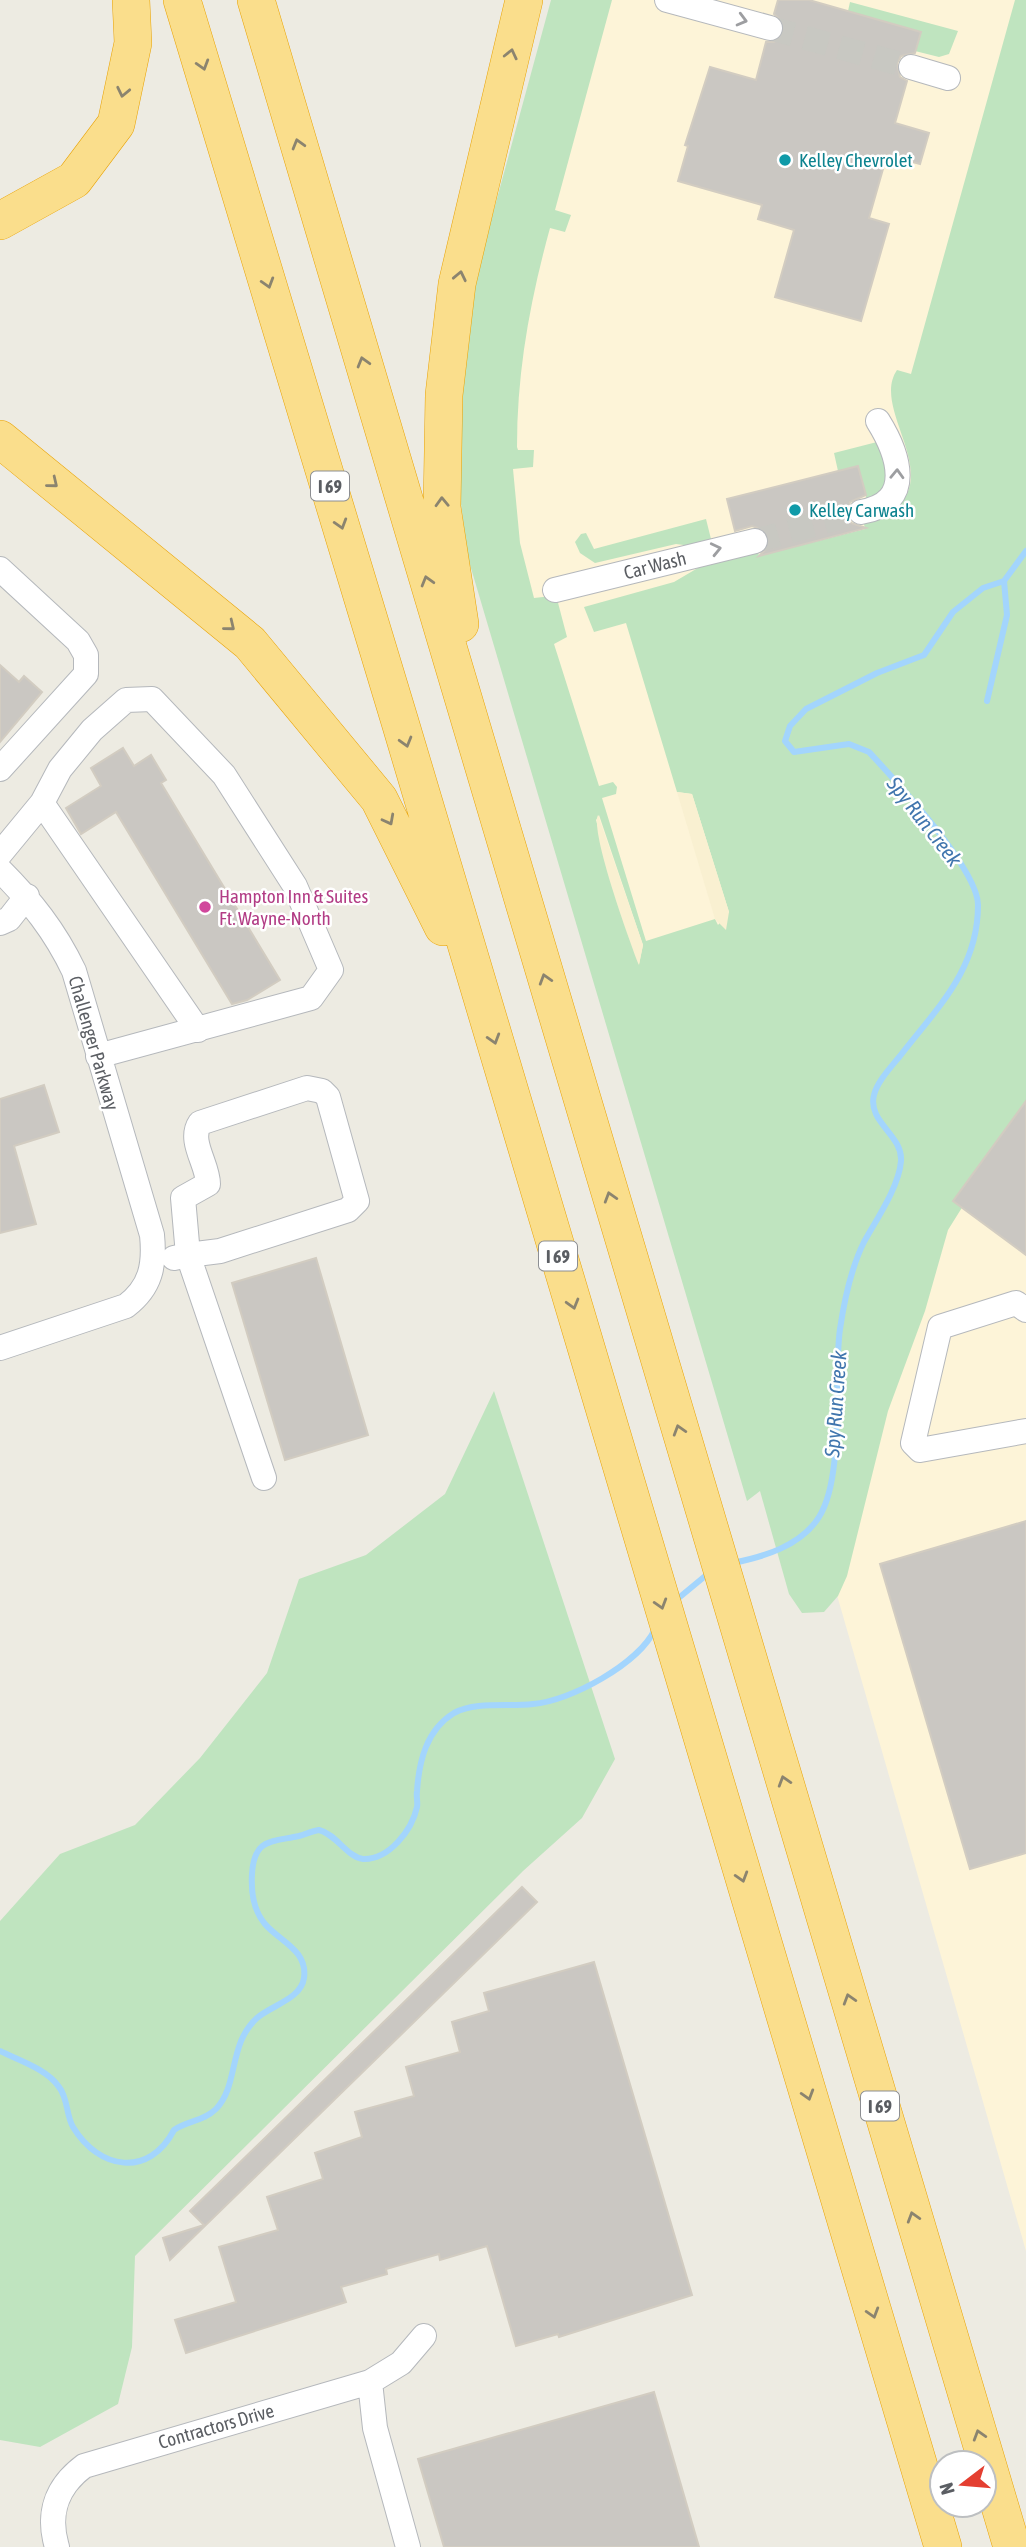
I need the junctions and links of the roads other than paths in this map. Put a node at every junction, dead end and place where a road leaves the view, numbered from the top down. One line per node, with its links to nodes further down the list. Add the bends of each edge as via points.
1 (131, 0): 9 (highway, one-way to 9, via 133,43 116,124 74,180)
2 (182, 0): 23 (highway, I 69, one-way to 23)
3 (256, 0): 16 (highway, I 69, one-way to 3)
4 (524, 0): 16 (highway, one-way to 4, via 442,508 444,396 457,284)
5 (667, 0): 6 (street, one-way to 6)
6 (770, 28)
7 (911, 67): 8 (street)
8 (948, 78)
9 (0, 221)
10 (878, 421): 12 (street, one-way to 10, via 882,505 896,491 899,468 893,444)
11 (0, 439): 23 (highway, one-way to 23, via 250,643 379,799 442,925)
12 (862, 512)
13 (755, 541): 15 (street, Car Wash, one-way to 13)
14 (0, 569): 17 (street, via 78,640 86,655 86,674)
15 (555, 590)
16 (481, 764): 37 (highway, I 69, one-way to 16)
17 (0, 769)
18 (41, 803): 19 (street); 24 (street); 24 (street, via 60,769 92,730 126,700 152,699 224,775 295,886 331,970 311,998)
19 (0, 854)
20 (0, 870): 21 (street, Challenger Parkway)
21 (27, 896): 22 (street, via 9,919); 25 (street, Challenger Parkway, via 58,937 74,971)
22 (0, 923)
23 (475, 974): 36 (highway, I 69, one-way to 36)
24 (198, 1030): 25 (street)
25 (98, 1056): 27 (street, Challenger Parkway, via 152,1236)
26 (188, 1255): 26 (street, via 220,1251 348,1210 357,1200 323,1091 307,1088 200,1122 197,1143 208,1184 183,1198); 27 (street); 31 (street)
27 (153, 1262): 29 (street, via 142,1294 126,1306)
28 (1026, 1310): 30 (street, via 1016,1303 940,1327 913,1443 920,1450)
29 (0, 1348)
30 (1026, 1431)
31 (264, 1478)
32 (424, 2336): 33 (street, Contractors Drive, via 401,2363)
33 (370, 2382): 34 (street, Contractors Drive, via 83,2466 61,2488 54,2504); 35 (street, via 374,2428)
34 (57, 2547)
35 (408, 2547)
36 (943, 2547)
37 (1012, 2547)

